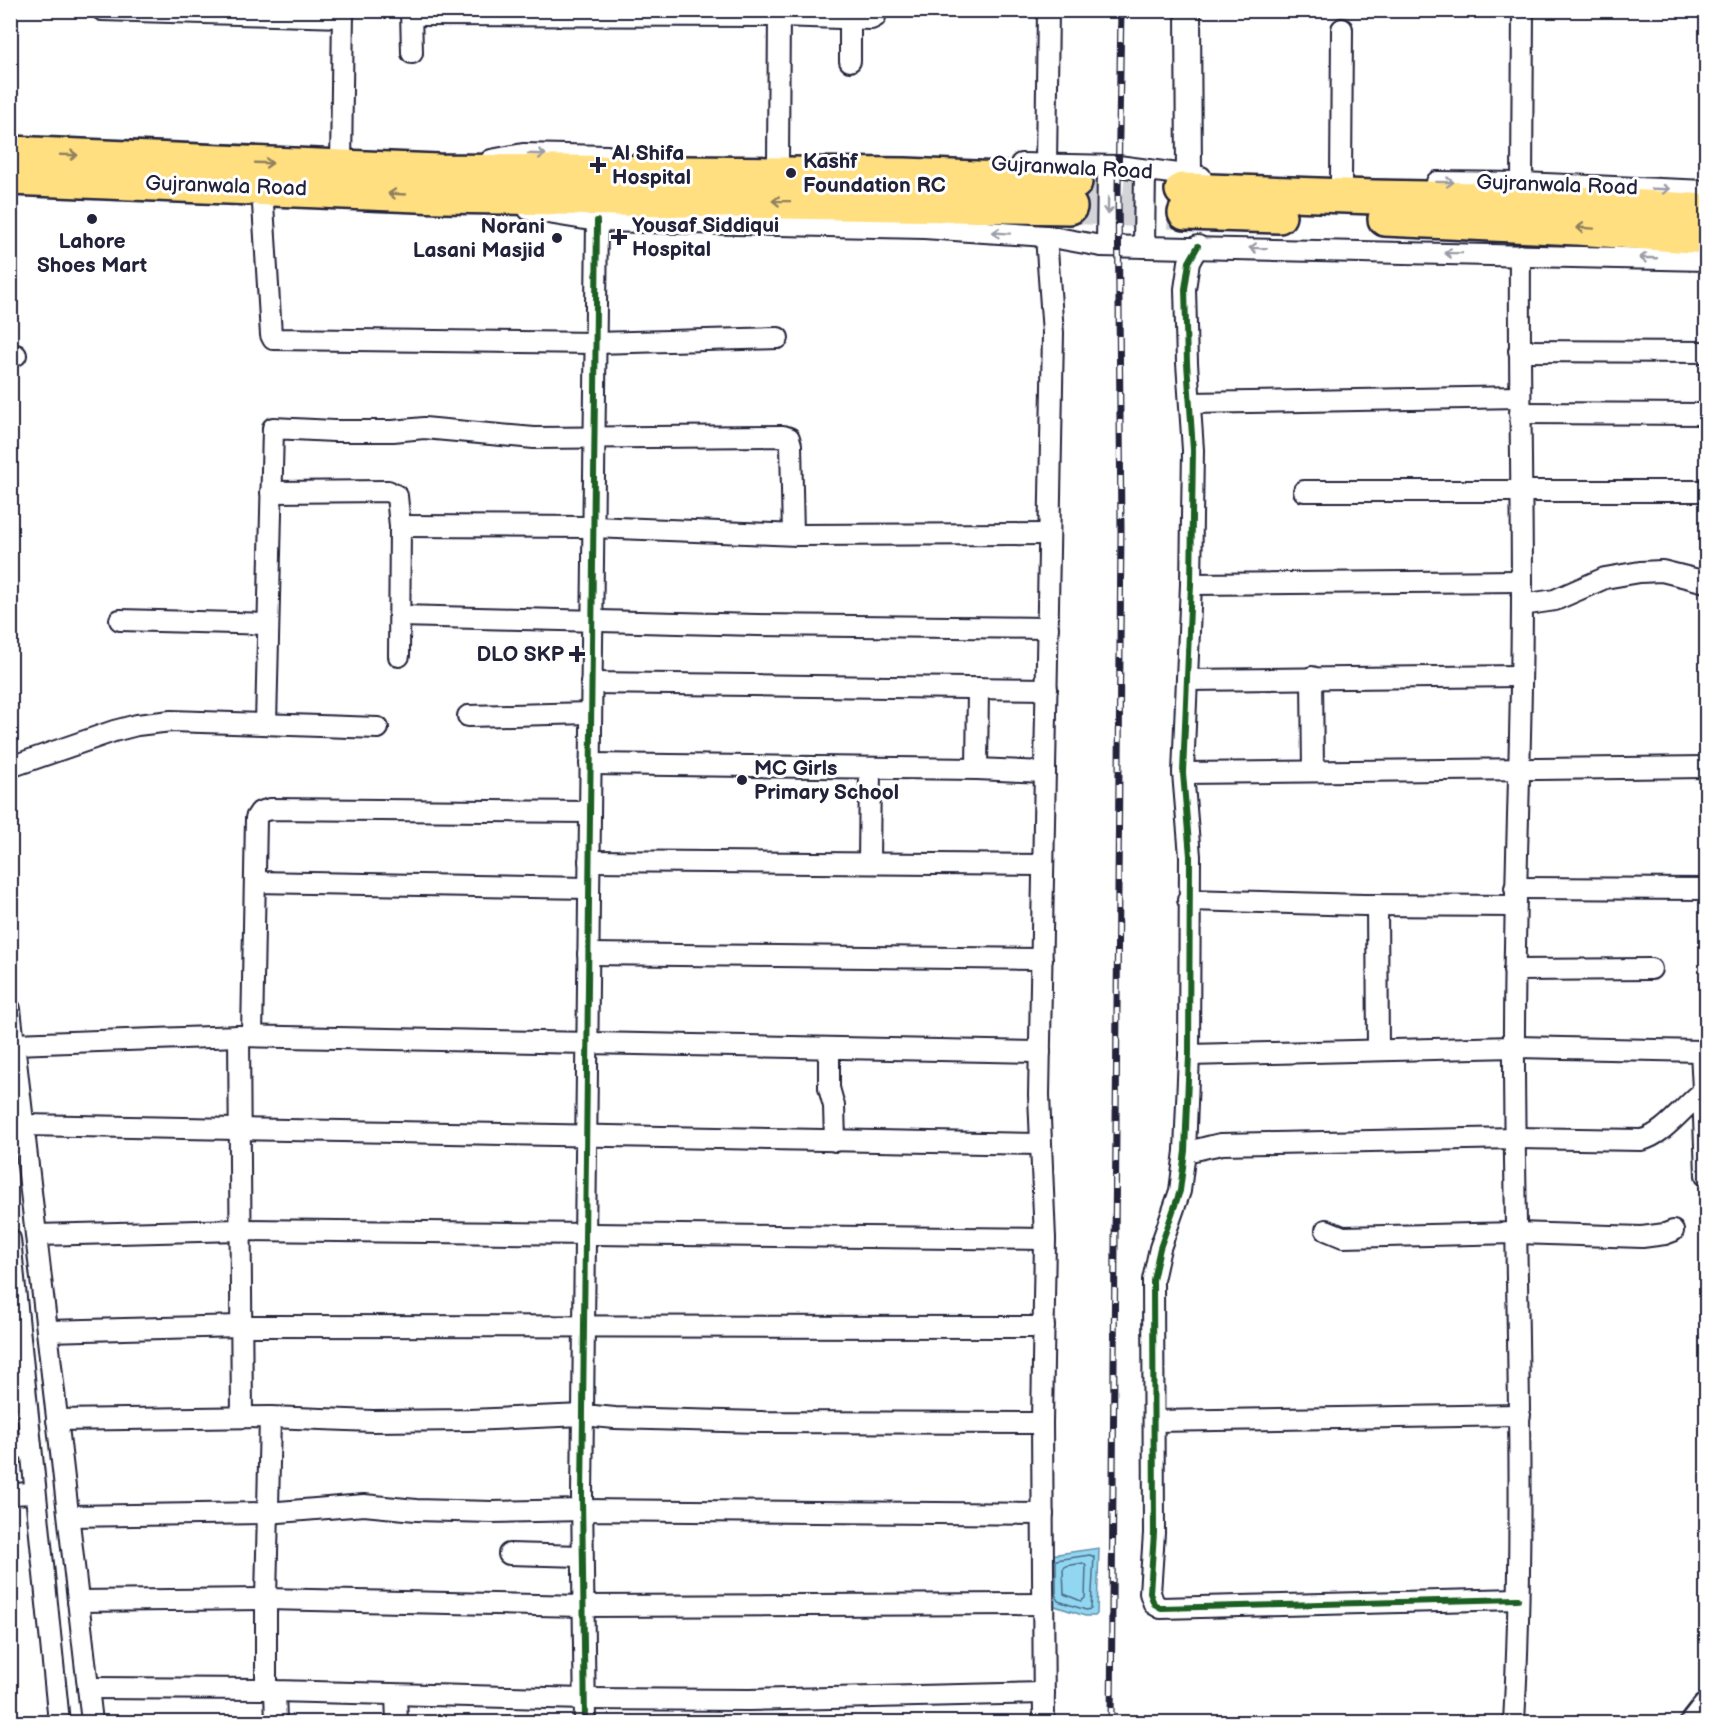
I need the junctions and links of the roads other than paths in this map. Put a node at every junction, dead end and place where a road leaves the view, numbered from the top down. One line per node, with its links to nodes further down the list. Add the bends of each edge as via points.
1 (102, 10): 9 (street)
2 (875, 10): 11 (street, via 873,19)
3 (1048, 10): 17 (street)
4 (1188, 10): 27 (street)
5 (1523, 10): 24 (street)
6 (411, 13): 7 (street); 13 (street)
7 (600, 13): 8 (street)
8 (779, 13): 10 (street); 16 (street)
9 (343, 14): 18 (street)
10 (828, 14): 11 (street)
11 (850, 18): 14 (street)
12 (1342, 29): 22 (street)
13 (412, 53)
14 (850, 61)
15 (10, 153): 18 (highway, Gujranwala Road, one-way to 18)
16 (778, 162): 17 (street, Gujranwala Road); 23 (street, Gujranwala Road, one-way to 16, via 523,154)
17 (1046, 164): 19 (street, Gujranwala Road)
18 (341, 166): 23 (highway, Gujranwala Road)
19 (1108, 166): 20 (street, Gujranwala Road); 33 (street, one-way to 33)
20 (1145, 170): 27 (street, Gujranwala Road); 34 (street)
21 (10, 178): 25 (highway, Gujranwala Road)
22 (1341, 181): 24 (street, Gujranwala Road, one-way to 24); 27 (street, Gujranwala Road)
23 (440, 183): 25 (highway, Gujranwala Road, one-way to 25); 28 (highway, Gujranwala Road); 30 (street, Gujranwala Road)
24 (1522, 183): 26 (street, Gujranwala Road, one-way to 26)
25 (262, 188): 39 (street, via 273,339)
26 (1707, 191)
27 (1185, 193): 29 (highway, Gujranwala Road, via 1533,200); 32 (highway, Gujranwala Road, one-way to 27, via 1458,222)
28 (1072, 194)
29 (1707, 212)
30 (597, 221): 31 (street, Gujranwala Road, one-way to 30, via 924,228); 39 (street)
31 (1046, 236): 33 (street, Gujranwala Road); 53 (street, via 1053,333)
32 (1707, 237)
33 (1107, 246): 34 (street, Gujranwala Road)
34 (1144, 246): 35 (street, Gujranwala Road)
35 (1198, 246): 36 (street, Gujranwala Road, one-way to 35); 42 (street, via 1189,262 1185,289)
36 (1520, 255): 37 (street, Gujranwala Road, one-way to 36); 40 (street)
37 (1707, 260)
38 (778, 338): 39 (street)
39 (595, 343): 45 (street)
40 (1519, 351): 41 (street); 43 (street)
41 (1707, 352)
42 (1191, 403): 43 (street); 56 (street)
43 (1520, 405): 44 (street); 47 (street)
44 (1707, 414)
45 (593, 436): 49 (street, via 534,438 424,428 273,428); 51 (street); 52 (street, via 786,437 792,449)
46 (1304, 491): 47 (street)
47 (1521, 491): 48 (street); 54 (street)
48 (1707, 491)
49 (271, 492): 50 (street, via 388,491 398,500); 61 (street)
50 (400, 526): 51 (street); 58 (street)
51 (592, 527): 52 (street); 60 (street)
52 (793, 534): 53 (street)
53 (1049, 534): 62 (street)
54 (1522, 581): 56 (street); 57 (street)
55 (1707, 582): 57 (street, via 1662,571 1640,572 1605,578 1555,600)
56 (1191, 584): 66 (street)
57 (1522, 605): 64 (street)
58 (400, 616): 60 (street); 63 (street)
59 (120, 620): 61 (street)
60 (591, 621): 62 (street); 67 (street)
61 (268, 624): 72 (street)
62 (1048, 628): 69 (street)
63 (399, 656)
64 (1520, 676): 65 (street); 78 (street)
65 (1312, 677): 66 (street); 80 (street)
66 (1187, 680): 82 (street)
67 (591, 683): 68 (street); 70 (street)
68 (978, 688): 69 (street); 79 (street)
69 (1047, 689): 81 (street)
70 (591, 713): 71 (street); 74 (street)
71 (468, 716)
72 (266, 724): 73 (street); 75 (street, via 171,721 137,725)
73 (378, 728)
74 (590, 765): 77 (street); 83 (street)
75 (10, 767)
76 (1707, 767): 78 (street)
77 (870, 768): 79 (street); 85 (street)
78 (1519, 768): 80 (street); 90 (street)
79 (977, 769): 81 (street)
80 (1313, 771): 82 (street)
81 (1045, 772): 86 (street)
82 (1183, 773): 91 (street, via 1189,832)
83 (589, 812): 84 (street); 87 (street, via 264,810 256,818)
84 (589, 861): 85 (street); 88 (street)
85 (869, 864): 86 (street)
86 (1043, 865): 94 (street)
87 (255, 882): 88 (street); 98 (street)
88 (589, 888): 93 (street)
89 (1707, 889): 90 (street)
90 (1515, 897): 92 (street); 95 (street)
91 (1188, 900): 92 (street); 106 (street)
92 (1377, 905): 103 (street)
93 (588, 954): 94 (street); 100 (street)
94 (1042, 959): 105 (street)
95 (1514, 969): 96 (street); 101 (street)
96 (1650, 969)
97 (10, 1009): 99 (street)
98 (246, 1036): 99 (street); 100 (street); 109 (street)
99 (14, 1044): 108 (street)
100 (587, 1044): 102 (street); 110 (street)
101 (1514, 1047): 103 (street); 104 (street); 111 (street)
102 (829, 1048): 105 (street); 112 (street)
103 (1378, 1050): 106 (street)
104 (1704, 1050): 107 (street)
105 (1040, 1052): 113 (street)
106 (1189, 1054): 114 (street)
107 (1703, 1090): 111 (street, via 1648,1139); 115 (street)
108 (24, 1125): 109 (street); 121 (street)
109 (239, 1129): 110 (street); 116 (street)
110 (586, 1137): 112 (street); 120 (street)
111 (1515, 1138): 114 (street, via 1222,1144); 119 (street)
112 (835, 1141): 113 (street)
113 (1040, 1144): 123 (street)
114 (1185, 1151): 134 (street, via 1180,1191 1153,1280)
115 (1707, 1174)
116 (240, 1230): 120 (street); 121 (street); 125 (street)
117 (1326, 1230): 119 (street, via 1343,1237)
118 (1673, 1231): 119 (street, via 1642,1237)
119 (1516, 1233): 130 (street)
120 (585, 1234): 123 (street); 126 (street)
121 (36, 1235): 128 (street)
122 (10, 1239): 124 (street)
123 (1045, 1239): 127 (street)
124 (14, 1308): 136 (street)
125 (241, 1326): 126 (street); 128 (street); 131 (street)
126 (584, 1328): 127 (street); 129 (street)
127 (1044, 1328): 135 (street)
128 (47, 1331): 133 (street)
129 (583, 1414): 132 (street, via 397,1421); 135 (street, via 760,1422); 140 (street)
130 (1520, 1415): 134 (street); 147 (street)
131 (242, 1417): 132 (street); 133 (street)
132 (270, 1417): 141 (street)
133 (57, 1420): 143 (street)
134 (1154, 1421): 147 (street, via 1150,1593 1154,1604 1161,1608)
135 (1042, 1423): 142 (street)
136 (31, 1447): 137 (street); 138 (street)
137 (10, 1448)
138 (34, 1493): 139 (street); 157 (street)
139 (10, 1494)
140 (582, 1510): 141 (street, via 492,1512 364,1505); 142 (street); 145 (street)
141 (267, 1513): 143 (street); 146 (street)
142 (1043, 1514): 149 (street)
143 (69, 1516): 148 (street)
144 (509, 1554): 145 (street)
145 (582, 1557): 150 (street)
146 (266, 1599): 148 (street); 150 (street); 152 (street)
147 (1518, 1599): 163 (street)
148 (78, 1601): 151 (street)
149 (1043, 1604): 150 (street); 153 (street)
150 (583, 1606): 155 (street)
151 (88, 1688): 152 (street); 158 (street)
152 (271, 1690): 154 (street); 159 (street)
153 (1044, 1693): 155 (street, via 749,1700); 162 (street)
154 (396, 1695): 155 (street); 160 (street)
155 (584, 1699): 161 (street)
156 (1707, 1708): 164 (main road)
157 (58, 1722)
158 (92, 1722)
159 (276, 1722)
160 (397, 1722)
161 (585, 1722)
162 (1044, 1722)
163 (1514, 1722)
164 (1695, 1722)

